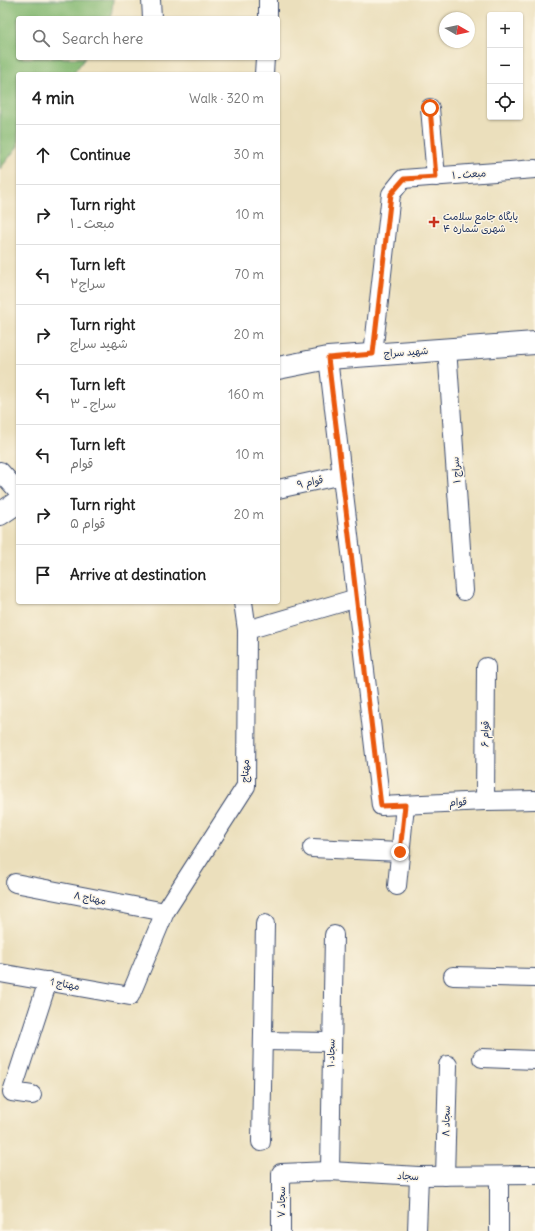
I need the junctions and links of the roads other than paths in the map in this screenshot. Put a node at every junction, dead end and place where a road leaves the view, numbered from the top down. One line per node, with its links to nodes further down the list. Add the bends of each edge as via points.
1 (151, 0): 3 (street)
2 (268, 0): 4 (street)
3 (152, 16)
4 (268, 16)
5 (265, 60): 6 (street)
6 (264, 72)
7 (430, 108): 9 (street)
8 (535, 170): 9 (street, مبعث ـ ۱)
9 (436, 177): 12 (street, مبعث ـ ۱, via 404,179 391,194)
10 (535, 343): 11 (street, شهید سراج)
11 (447, 348): 12 (street, شهید سراج); 21 (street, سراج ۱)
12 (373, 354): 13 (street, شهید سراج)
13 (328, 358): 14 (street, شهید سراج); 16 (street)
14 (280, 368)
15 (0, 471): 18 (street)
16 (342, 475): 17 (street, قوام ۹); 22 (street)
17 (280, 488)
18 (16, 489)
19 (16, 503): 20 (street)
20 (0, 514)
21 (464, 591)
22 (357, 598): 24 (street); 28 (street, قوام, via 381,806)
23 (243, 604): 24 (street, مهتاج)
24 (246, 630): 33 (street, مهتاج, via 246,786)
25 (486, 667): 27 (street, قوام ۶)
26 (535, 800): 27 (street, قوام)
27 (484, 801): 28 (street, قوام)
28 (405, 805): 30 (street)
29 (312, 848): 30 (street)
30 (400, 852): 32 (street)
31 (15, 883): 33 (street, مهتاج ۸)
32 (396, 886)
33 (165, 912): 40 (street, مهتاج)
34 (265, 924): 41 (street)
35 (334, 935): 42 (street, سجاد۱۰)
36 (0, 973): 39 (street, مهتاج 1)
37 (453, 976): 38 (street)
38 (535, 978)
39 (48, 981): 40 (street, مهتاج 1); 46 (street, via 12,1092)
40 (130, 996)
41 (263, 1041): 42 (street); 47 (street)
42 (331, 1042): 48 (street, سجاد۱۰)
43 (482, 1058): 44 (street)
44 (535, 1060)
45 (448, 1065): 52 (street, سجاد ۸)
46 (32, 1096)
47 (261, 1142)
48 (330, 1171): 49 (street, سجاد); 51 (street, سجاد)
49 (281, 1173): 54 (street, سجاد ۷)
50 (535, 1175): 53 (street, سجاد)
51 (419, 1176): 52 (street, سجاد); 55 (street)
52 (445, 1176): 53 (street, سجاد)
53 (499, 1176): 56 (street)
54 (281, 1231)
55 (418, 1231)
56 (499, 1231)

